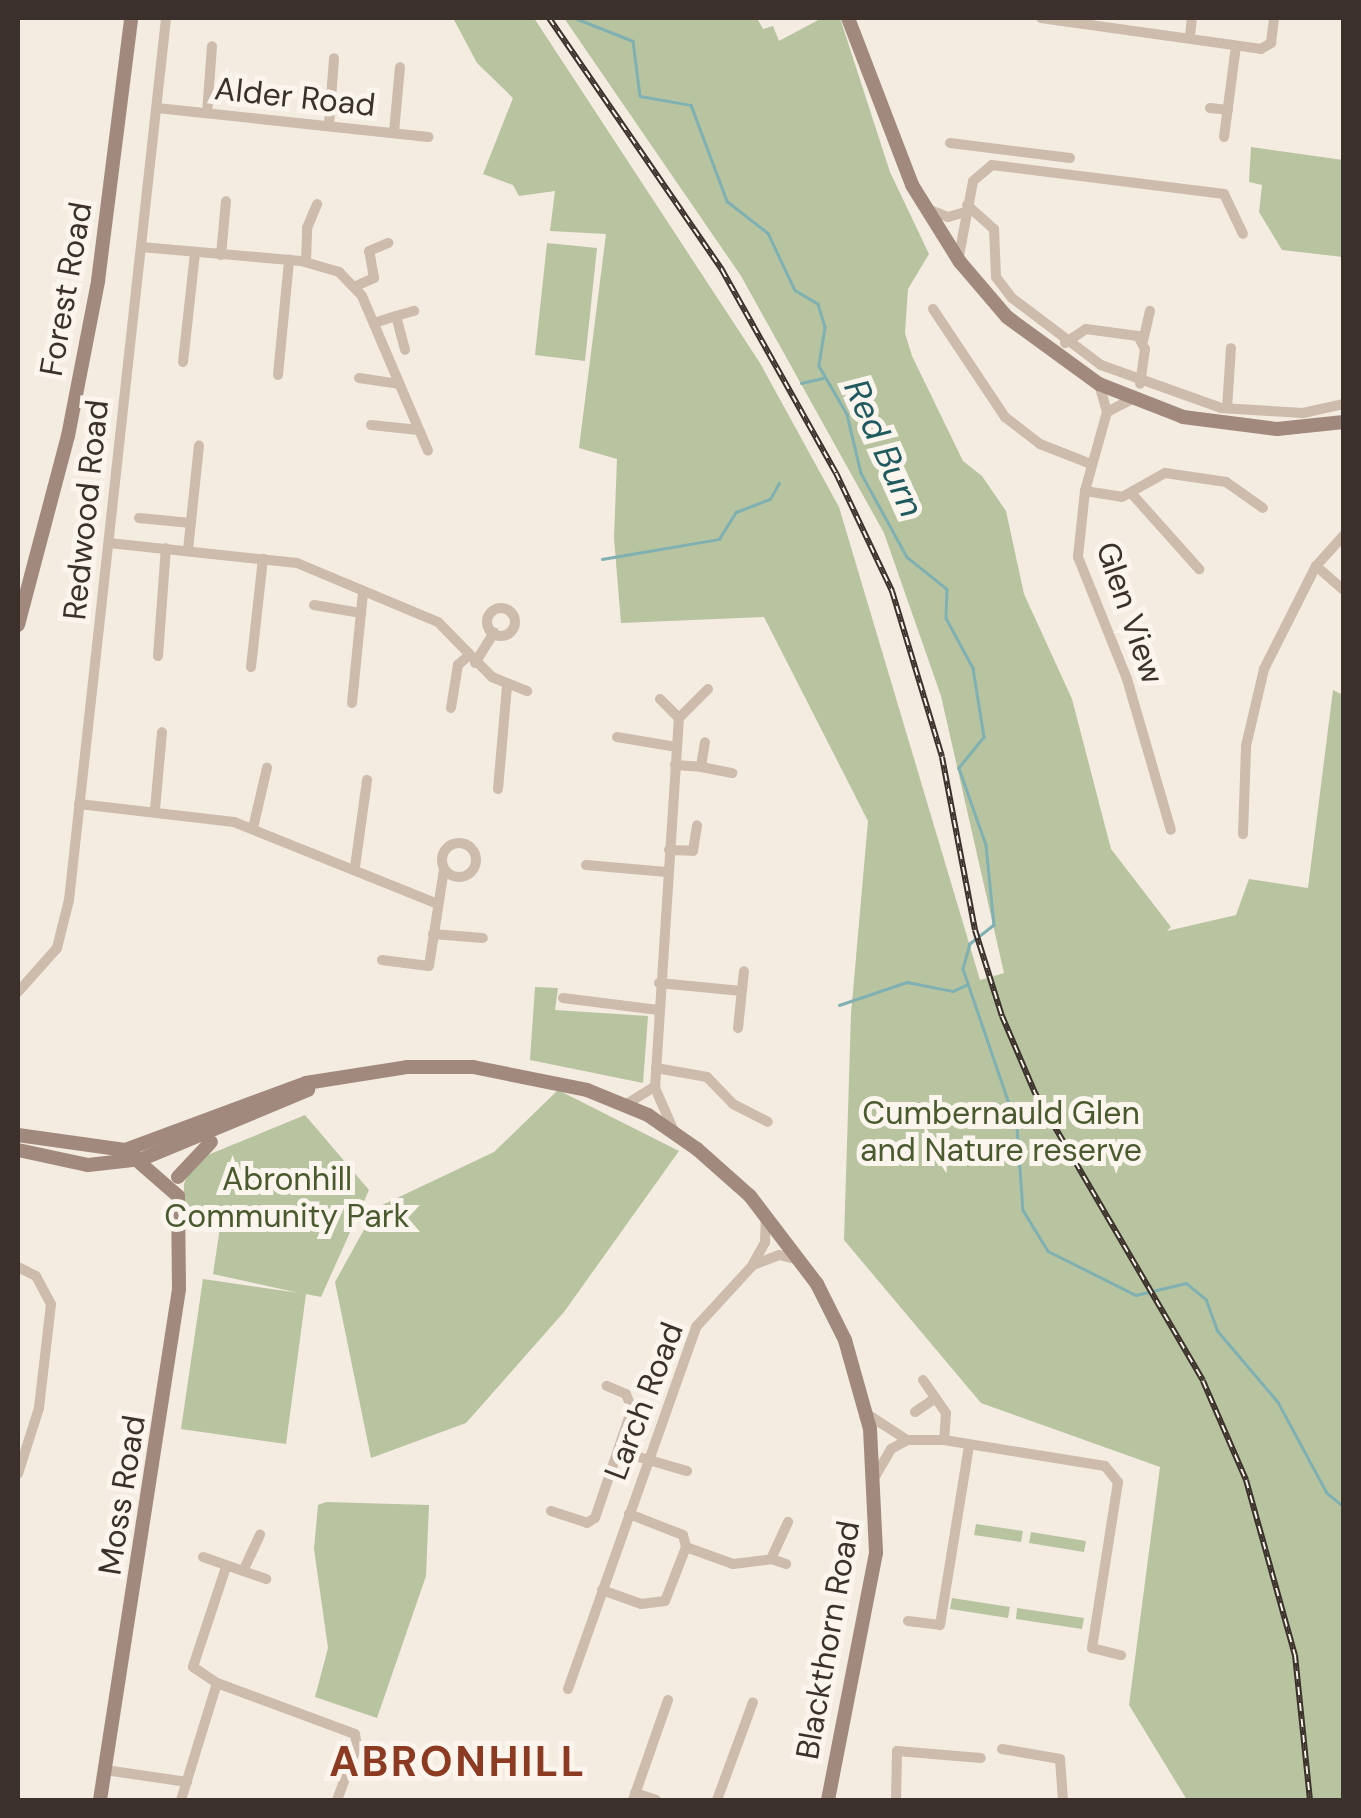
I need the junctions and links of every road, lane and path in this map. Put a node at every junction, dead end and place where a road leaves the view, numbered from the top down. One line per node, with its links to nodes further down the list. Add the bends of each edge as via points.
1 (131, 18): 78 (street, Forest Road, via 98,281 68,436)
2 (166, 18): 12 (street, Redwood Road)
3 (848, 18): 26 (street, via 886,132)
4 (1043, 18): 7 (street)
5 (1192, 18): 7 (street)
6 (1274, 18): 9 (street, via 1265,48)
7 (1192, 37): 9 (street)
8 (212, 46): 15 (street)
9 (1236, 46): 14 (street)
10 (334, 58): 16 (street)
11 (400, 67): 17 (street)
12 (157, 108): 15 (street, Alder Road); 30 (street, Redwood Road)
13 (1210, 108): 14 (street)
14 (1228, 110): 19 (street)
15 (208, 113): 16 (street, Alder Road)
16 (328, 125): 17 (street, Alder Road)
17 (394, 132): 18 (street, Alder Road)
18 (428, 137)
19 (1224, 137)
20 (950, 143): 21 (street)
21 (1022, 152): 22 (street); 23 (street)
22 (1070, 158)
23 (1022, 169): 27 (street, via 984,166); 28 (street, via 1224,194)
24 (226, 201): 32 (street)
25 (316, 204): 34 (street, via 306,228)
26 (924, 208): 27 (street, via 948,216); 35 (street)
27 (966, 208): 35 (street); 43 (street, via 994,229 996,277)
28 (1243, 234)
29 (388, 243): 36 (street, via 369,251 374,278)
30 (141, 246): 31 (street); 68 (street, Redwood Road)
31 (195, 253): 32 (street); 46 (street)
32 (221, 255): 33 (street)
33 (289, 260): 34 (street); 47 (street)
34 (306, 262): 36 (street)
35 (960, 262): 50 (street, via 1006,317)
36 (356, 286): 41 (street)
37 (933, 309): 61 (street, via 1005,416 1040,444)
38 (414, 311): 40 (street)
39 (1150, 312): 42 (street)
40 (396, 316): 41 (street); 45 (street)
41 (374, 323): 49 (street)
42 (1143, 340): 43 (street, via 1086,329); 51 (street)
43 (1065, 343): 51 (street)
44 (1231, 348): 54 (street)
45 (405, 350)
46 (184, 362)
47 (278, 375)
48 (358, 378): 49 (street)
49 (398, 384): 58 (street)
50 (1099, 384): 52 (street); 55 (street)
51 (1140, 384): 54 (street)
52 (1130, 400): 55 (street); 56 (street, via 1241,427)
53 (1344, 404): 54 (street, via 1302,413)
54 (1227, 408)
55 (1107, 412): 61 (street, Glen View)
56 (1344, 422)
57 (371, 425): 58 (street)
58 (418, 430): 60 (street)
59 (200, 446): 66 (street)
60 (428, 451)
61 (1090, 464): 62 (street, Glen View)
62 (1084, 492): 63 (street); 104 (street, Glen View, via 1078,558 1126,679)
63 (1132, 494): 64 (street, via 1153,477 1177,474 1226,482); 73 (street)
64 (1263, 508)
65 (139, 518): 66 (street)
66 (191, 522): 70 (street)
67 (1344, 535): 72 (street)
68 (109, 544): 69 (street); 100 (street, Redwood Road)
69 (166, 548): 70 (street); 80 (street)
70 (188, 550): 71 (street)
71 (263, 559): 75 (street, via 297,563); 82 (street)
72 (1316, 566): 74 (street); 105 (street, via 1264,669 1246,746)
73 (1198, 569)
74 (1344, 590)
75 (363, 592): 77 (street); 81 (street, via 438,622)
76 (314, 605): 77 (street)
77 (361, 613): 87 (street)
78 (18, 624)
79 (494, 634): 81 (street)
80 (158, 656)
81 (472, 659): 83 (street); 88 (street, via 458,665)
82 (251, 667)
83 (507, 686): 85 (street); 99 (street)
84 (708, 689): 89 (street)
85 (528, 690)
86 (660, 699): 89 (street)
87 (352, 703)
88 (452, 708)
89 (679, 718): 93 (street)
90 (162, 732): 101 (street)
91 (617, 738): 93 (street)
92 (705, 742): 96 (street)
93 (677, 747): 94 (street)
94 (676, 765): 96 (street); 106 (street)
95 (267, 768): 103 (street)
96 (701, 768): 97 (street)
97 (732, 773)
98 (367, 780): 108 (street)
99 (498, 790)
100 (79, 804): 101 (street); 118 (street, Redwood Road, via 64,928 50,959)
101 (156, 808): 103 (street)
102 (697, 824): 106 (street, via 694,852)
103 (252, 828): 108 (street)
104 (1171, 830)
105 (1242, 834)
106 (669, 850): 110 (street)
107 (586, 864): 110 (street)
108 (355, 867): 111 (street)
109 (444, 869): 111 (street)
110 (668, 872): 116 (street)
111 (436, 902): 112 (street)
112 (433, 934): 113 (street); 114 (street, via 430,966)
113 (483, 938)
114 (382, 960)
115 (744, 972): 117 (street)
116 (659, 983): 117 (street); 120 (street)
117 (742, 990): 121 (street)
118 (18, 992)
119 (562, 998): 120 (street)
120 (658, 1010): 122 (street)
121 (738, 1028)
122 (656, 1068): 124 (street); 127 (street, via 707,1077 733,1104)
123 (332, 1080): 125 (street, Blackthorn Road, via 406,1068 474,1068 524,1073); 126 (street, Blackthorn Road); 128 (street, Blackthorn Road, via 269,1095)
124 (655, 1086): 125 (street); 130 (street, via 660,1111)
125 (625, 1105): 130 (street, Blackthorn Road)
126 (246, 1121): 131 (street, Blackthorn Road); 137 (street, via 193,1156)
127 (768, 1122)
128 (204, 1124): 131 (street, Moss Road); 133 (street, Blackthorn Road)
129 (18, 1134): 133 (street, Blackthorn Road, via 74,1148)
130 (679, 1136): 139 (street, Blackthorn Road)
131 (190, 1144): 134 (street, Blackthorn Road); 137 (street, Moss Road)
132 (18, 1150): 135 (street, Blackthorn Road)
133 (125, 1150): 134 (street)
134 (142, 1159): 135 (street, Blackthorn Road); 136 (street)
135 (106, 1165): 136 (street)
136 (156, 1176): 138 (street)
137 (178, 1178): 138 (street, Moss Road)
138 (178, 1196): 176 (street, Moss Road, via 178,1313)
139 (765, 1214): 140 (street, Blackthorn Road); 141 (street, Larch Road, via 766,1242)
140 (802, 1261): 141 (street, via 779,1254); 147 (street, Blackthorn Road, via 846,1340)
141 (753, 1265): 152 (street, Larch Road, via 696,1327)
142 (20, 1273): 154 (street, via 48,1291 50,1332 30,1448)
143 (924, 1380): 145 (street)
144 (607, 1386): 151 (street, via 632,1399)
145 (936, 1398): 146 (street); 149 (street, via 946,1413)
146 (914, 1412)
147 (867, 1414): 148 (street); 155 (street, Blackthorn Road)
148 (907, 1440): 149 (street); 155 (street, via 891,1449)
149 (944, 1440): 150 (street)
150 (969, 1445): 168 (street, via 940,1625); 169 (street, via 1105,1466 1118,1482 1092,1648)
151 (618, 1451): 152 (street); 156 (street, via 595,1518 588,1523)
152 (648, 1459): 153 (street); 157 (street, Larch Road)
153 (687, 1471)
154 (18, 1474)
155 (876, 1475): 184 (street, Blackthorn Road, via 869,1602)
156 (551, 1511)
157 (629, 1514): 160 (street, Larch Road, via 683,1536); 167 (street, Larch Road)
158 (788, 1522): 162 (street)
159 (260, 1535): 165 (street)
160 (686, 1547): 162 (street, via 733,1564); 167 (street, via 665,1601 641,1604)
161 (203, 1557): 164 (street)
162 (771, 1559): 163 (street)
163 (786, 1564)
164 (226, 1566): 165 (street); 170 (street, via 193,1668)
165 (244, 1569): 166 (street)
166 (266, 1579)
167 (602, 1590): 171 (street, Larch Road)
168 (908, 1621)
169 (1122, 1655)
170 (217, 1683): 177 (street); 181 (street, via 355,1734 357,1746)
171 (568, 1689)
172 (668, 1700): 178 (street)
173 (753, 1702): 183 (street)
174 (1002, 1749): 186 (street, via 1060,1759)
175 (981, 1758): 185 (street, via 897,1751)
176 (105, 1770): 177 (street); 179 (street, Moss Road)
177 (186, 1782): 180 (street)
178 (634, 1797): 182 (street)
179 (100, 1800)
180 (181, 1800)
181 (337, 1800)
182 (656, 1800)
183 (717, 1800)
184 (828, 1800)
185 (896, 1800)
186 (1063, 1800)

